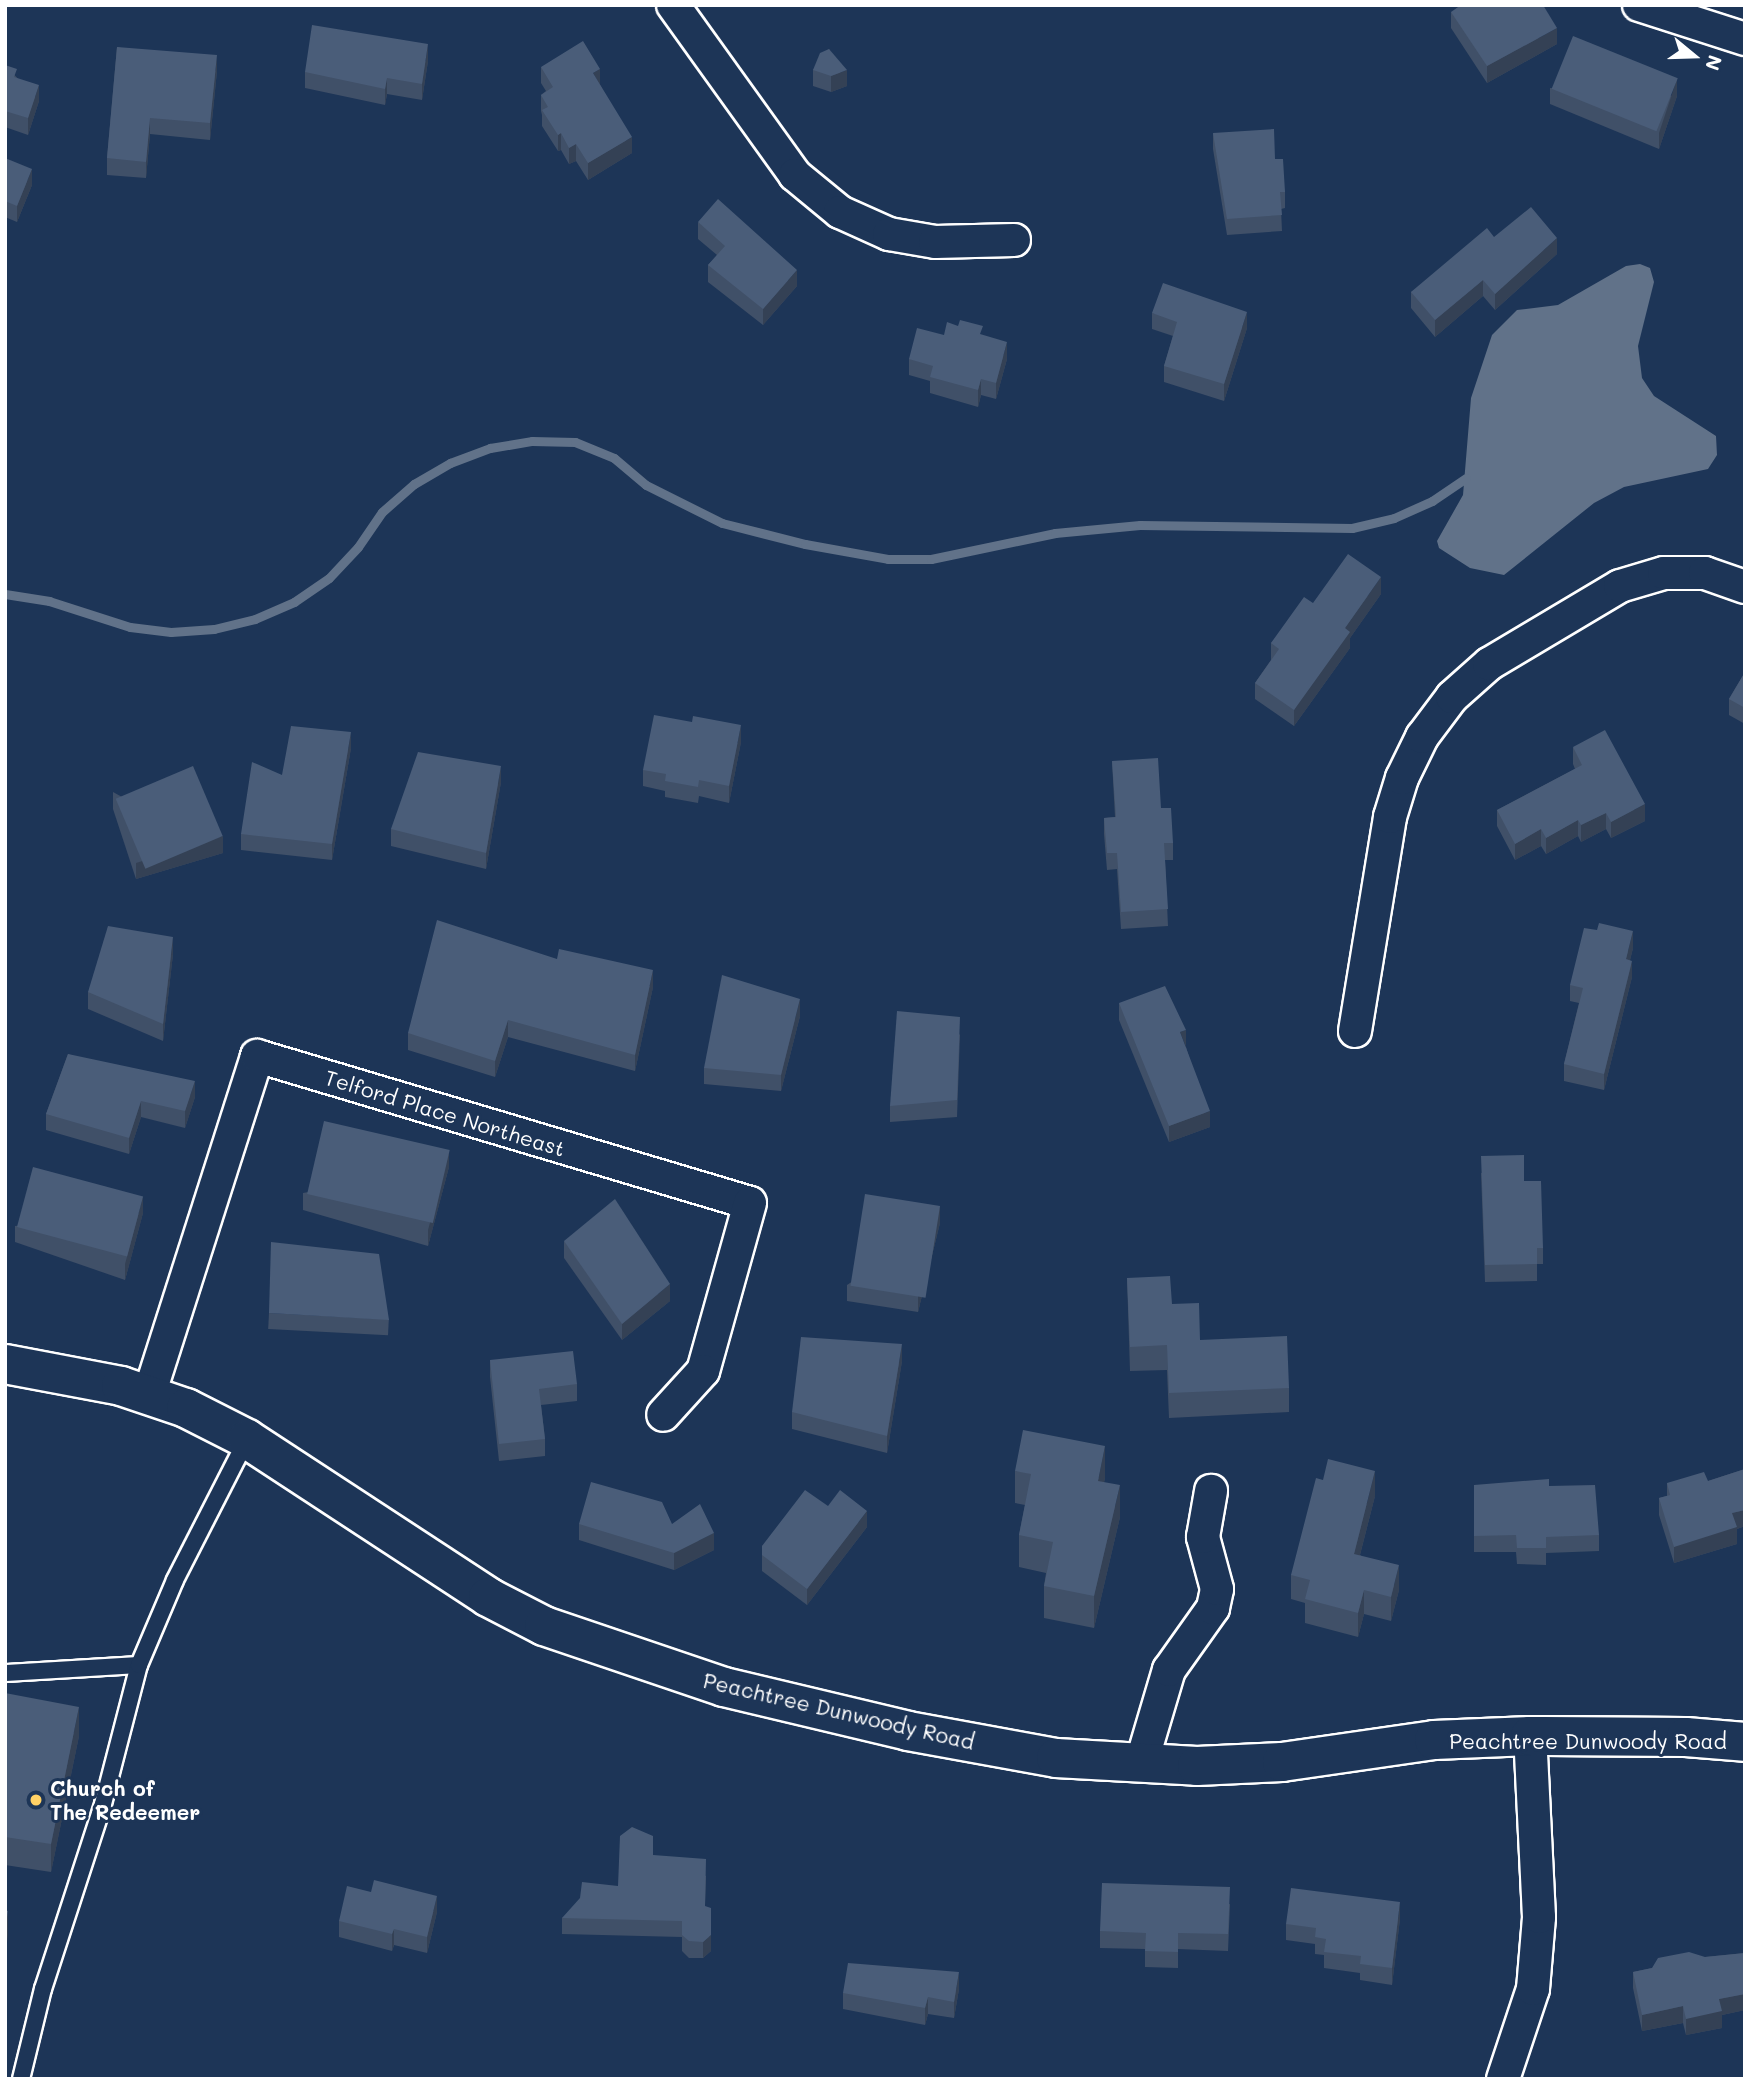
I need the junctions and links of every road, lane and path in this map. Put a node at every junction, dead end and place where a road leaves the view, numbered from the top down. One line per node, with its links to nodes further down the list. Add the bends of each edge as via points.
1 (673, 5): 4 (street, via 795,175 840,212 889,234 935,242)
2 (1639, 5): 3 (street)
3 (1745, 39)
4 (1014, 240)
5 (1745, 587): 6 (street, via 1705,573 1664,573 1620,586 1489,664 1452,697 1422,737 1390,817)
6 (1355, 1031)
7 (5, 1364): 8 (main road, Peachtree Dunwoody Road)
8 (149, 1395): 9 (street, Telford Place Northeast, via 257,1056 750,1203 703,1371); 10 (main road, Peachtree Dunwoody Road)
9 (663, 1415)
10 (247, 1439): 12 (lane, via 175,1580); 16 (main road, Peachtree Dunwoody Road, via 488,1597 544,1626 636,1660 724,1687 908,1731 1056,1758)
11 (1210, 1491): 16 (street, via 1203,1537 1217,1589 1213,1608 1169,1670)
12 (139, 1665): 13 (lane); 17 (lane, via 103,1804 43,1989)
13 (5, 1673)
14 (1530, 1736): 15 (main road, Peachtree Dunwoody Road); 16 (main road, Peachtree Dunwoody Road, via 1434,1741 1282,1762 1197,1766); 18 (street, via 1539,1917 1533,1989)
15 (1745, 1742)
16 (1142, 1761)
17 (21, 2079)
18 (1503, 2079)

